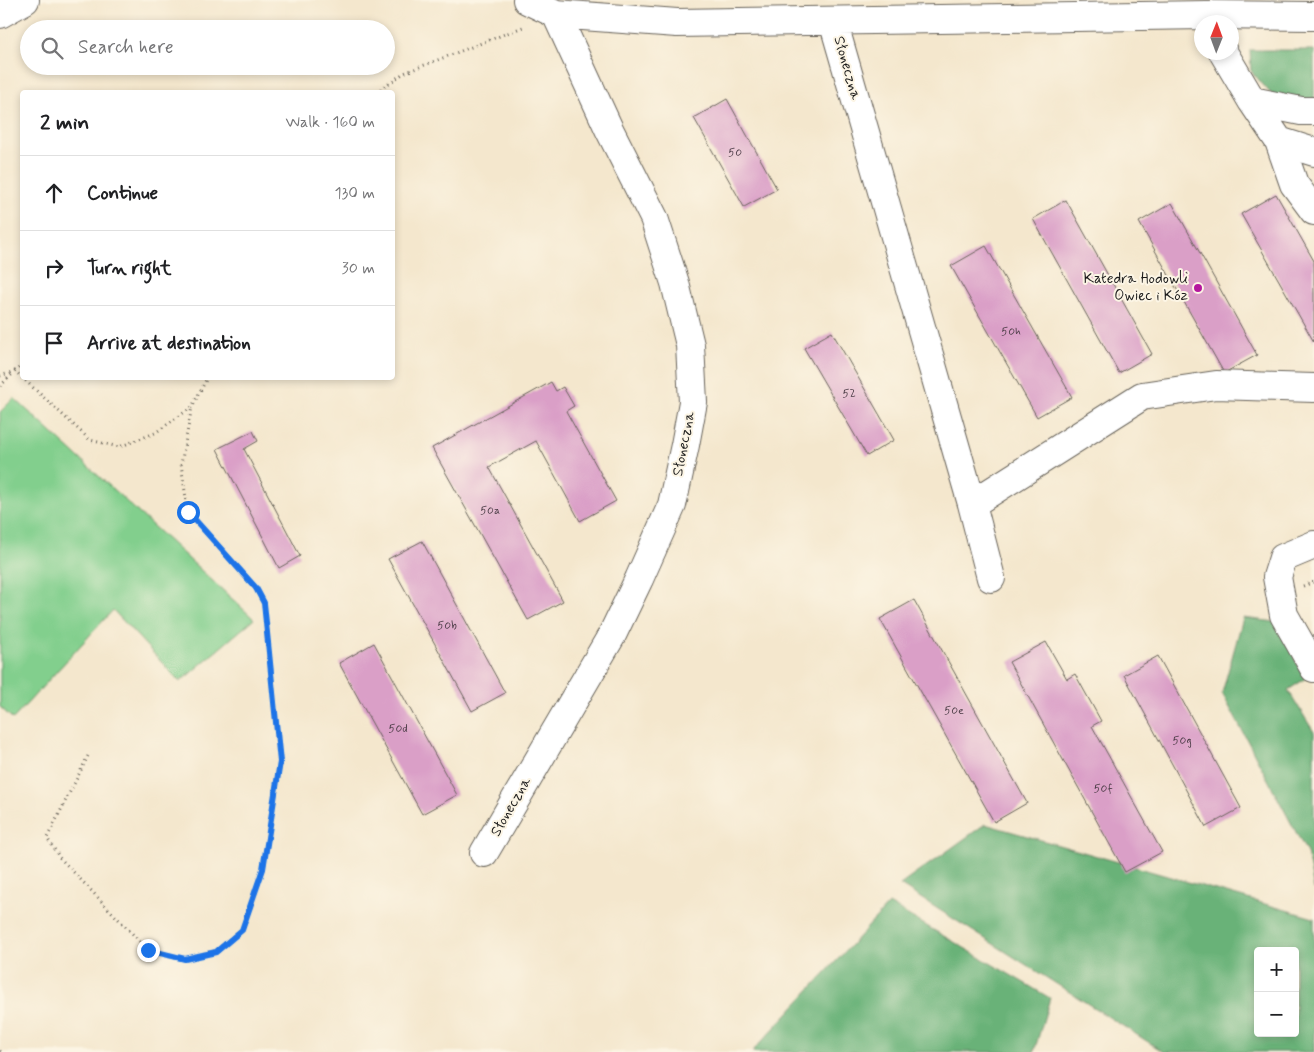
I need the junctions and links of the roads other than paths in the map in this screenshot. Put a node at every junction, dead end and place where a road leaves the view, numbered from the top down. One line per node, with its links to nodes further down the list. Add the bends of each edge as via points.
1 (25, 0): 3 (street)
2 (527, 0): 4 (street, Słoneczna)
3 (0, 14)
4 (556, 14): 8 (street, Słoneczna, via 676,23); 20 (street, Słoneczna, via 608,129 654,218 690,345 693,402 672,505 639,579 612,634)
5 (1314, 16): 6 (street, Słoneczna)
6 (1239, 18)
7 (1194, 19): 8 (street, Słoneczna)
8 (833, 21): 16 (street, Słoneczna)
9 (1229, 60): 10 (street)
10 (1252, 101): 11 (street); 12 (street)
11 (1314, 111)
12 (1279, 141): 13 (street); 14 (street, via 1294,184)
13 (1314, 152)
14 (1314, 211)
15 (1314, 388): 16 (street, via 1216,385 1142,396)
16 (972, 504): 18 (street, Słoneczna)
17 (1314, 545): 19 (street, via 1283,558 1277,577 1284,614)
18 (991, 578)
19 (1314, 668)
20 (484, 853)

